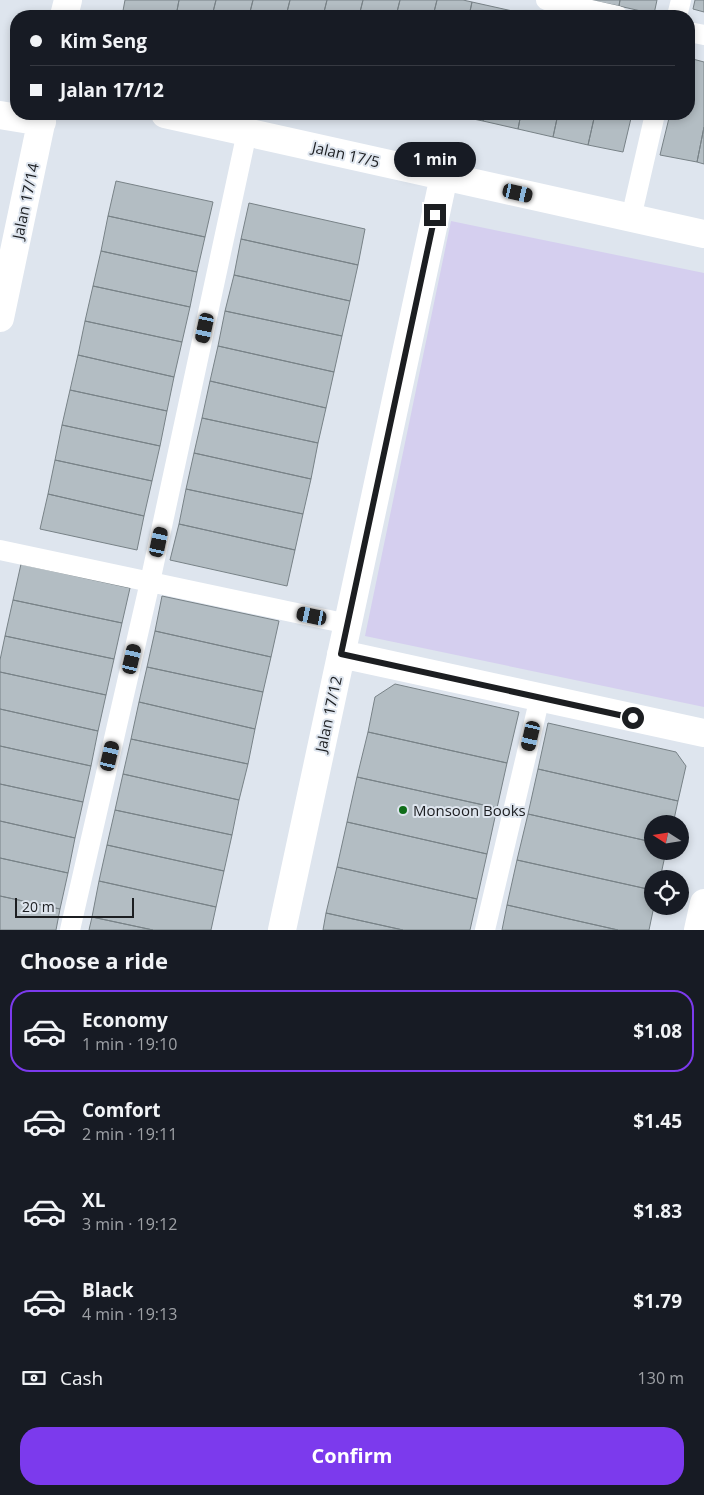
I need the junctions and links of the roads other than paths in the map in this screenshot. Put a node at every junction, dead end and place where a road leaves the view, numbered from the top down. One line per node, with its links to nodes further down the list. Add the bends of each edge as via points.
1 (546, 0): 2 (lane)
2 (591, 10)
3 (42, 120): 10 (street, Jalan 17/14)
4 (192, 120): 6 (street, Jalan 17/5)
5 (654, 120): 8 (lane)
6 (246, 132): 7 (street, Jalan 17/5); 12 (lane)
7 (444, 176): 8 (street, Jalan 17/5); 13 (street, Jalan 17/12)
8 (631, 218): 9 (street, Jalan 17/5)
9 (704, 234)
10 (0, 318)
11 (0, 550): 12 (lane)
12 (150, 582): 13 (lane); 18 (lane)
13 (348, 624): 14 (street, Jalan 17/12)
14 (341, 654): 15 (street); 19 (street, Jalan 17/12)
15 (540, 697): 16 (street); 20 (lane)
16 (704, 733)
17 (704, 903): 21 (street)
18 (70, 930)
19 (282, 930)
20 (485, 930)
21 (698, 930)

